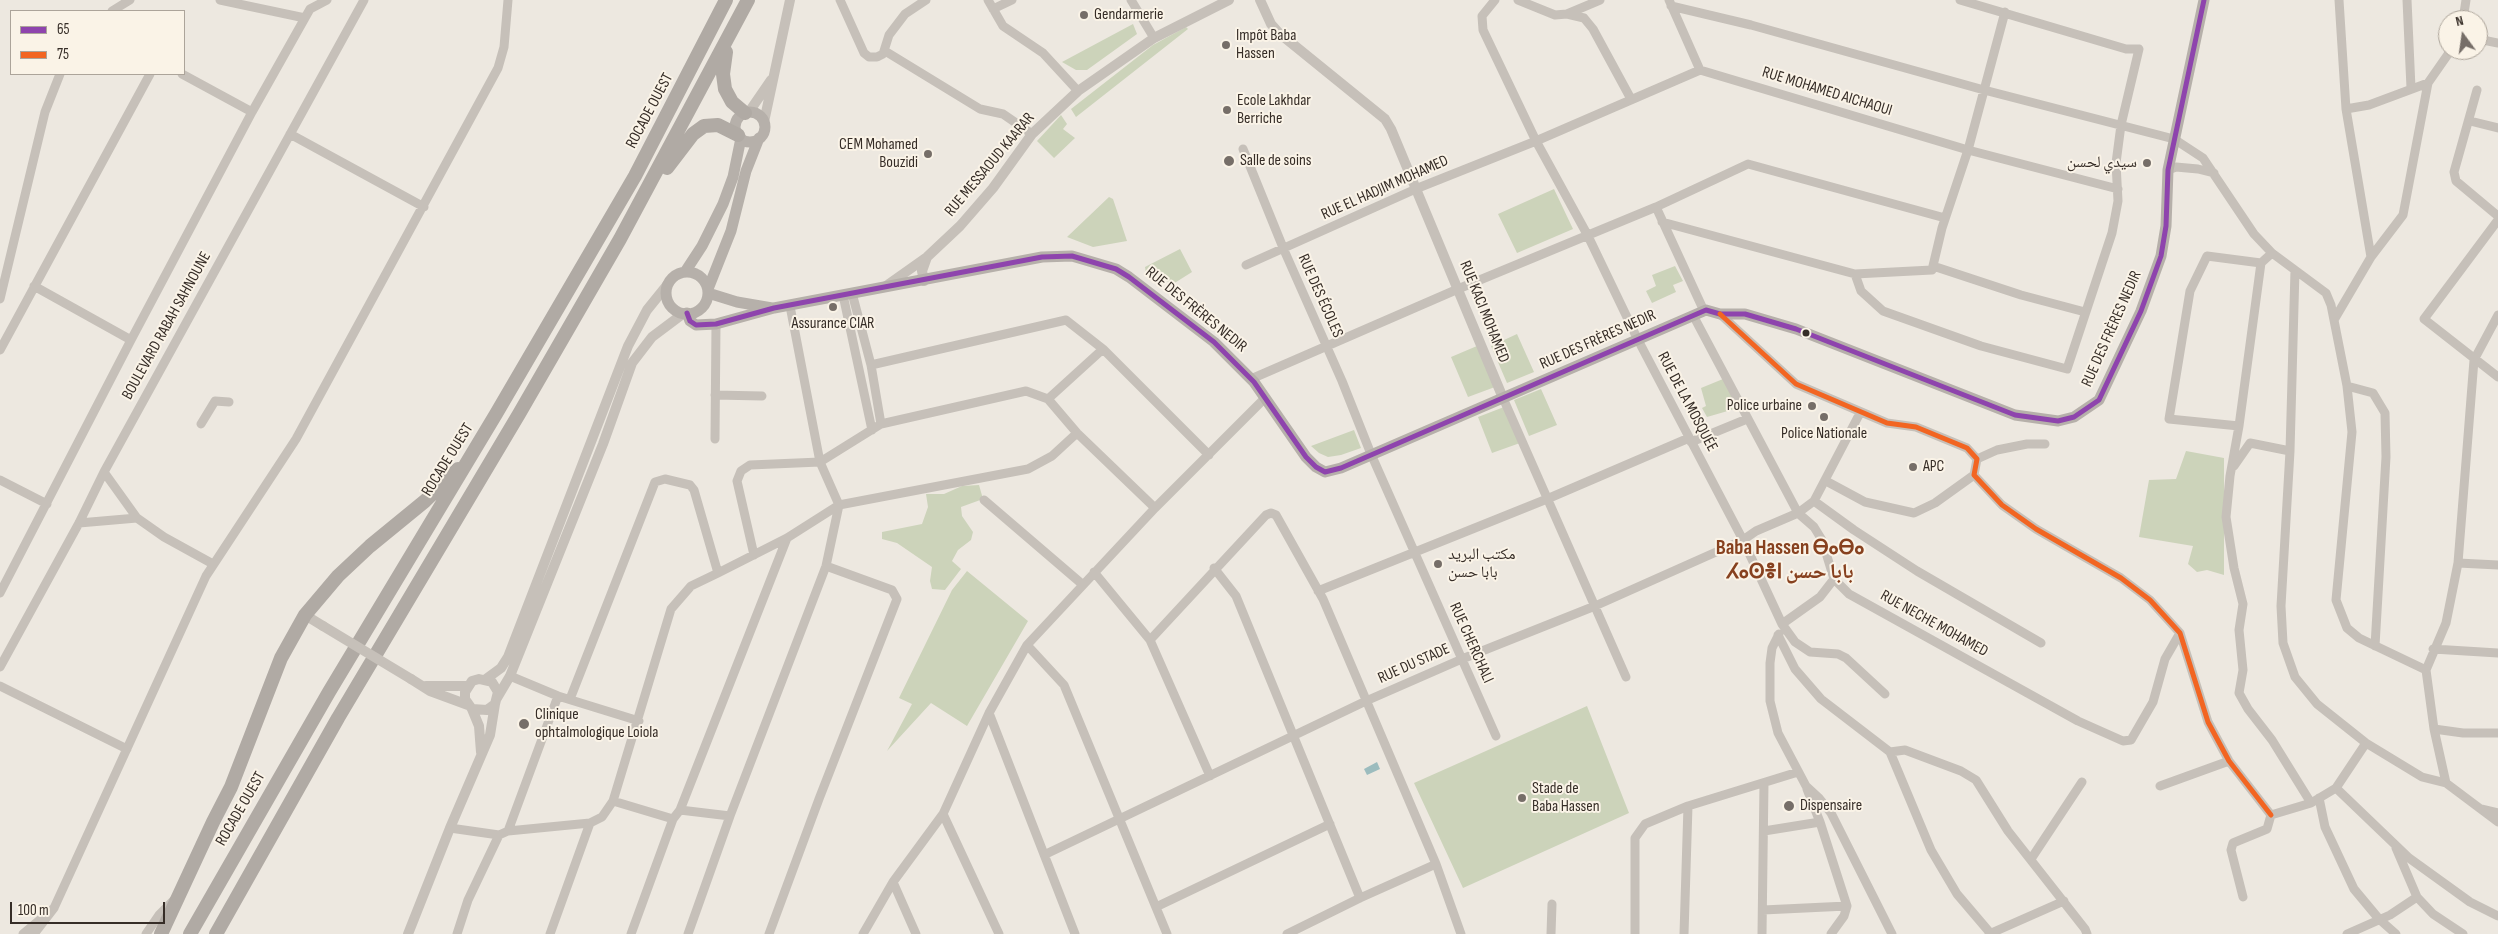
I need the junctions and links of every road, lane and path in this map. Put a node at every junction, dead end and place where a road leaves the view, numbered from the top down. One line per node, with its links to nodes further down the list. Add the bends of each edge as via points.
1 (130, 0): 25 (street)
2 (220, 0): 28 (street)
3 (327, 0): 28 (street, via 316,4)
4 (364, 0): 51 (street, BOULEVARD RABAH SAHNOUNE)
5 (508, 0): 64 (street, via 504,47 498,68)
6 (726, 0): 128 (highway, ROCADE OUEST, via 635,176)
7 (748, 0): 29 (highway)
8 (790, 0): 34 (street)
9 (840, 0): 31 (street, via 864,53 877,57)
10 (926, 0): 31 (street, via 905,14 889,35)
11 (988, 0): 24 (street)
12 (1012, 0): 24 (street)
13 (1131, 0): 30 (street)
14 (1229, 0): 30 (street, RUE MESSAOUD KAARAR)
15 (1260, 0): 62 (street, RUE KACI MOHAMED, via 1279,33 1385,119)
16 (1495, 0): 56 (street, RUE DE LA MOSQUÉE, via 1482,16 1483,30)
17 (1518, 0): 27 (street, via 1555,15)
18 (1600, 0): 27 (street)
19 (1960, 0): 26 (street)
20 (2204, 0): 55 (main road, RUE DES FRÈRES NEDIR)
21 (2339, 0): 44 (street)
22 (2407, 0): 39 (street)
23 (1670, 3): 33 (street); 40 (street)
24 (993, 9): 42 (street, via 1003,26 1047,57)
25 (114, 10)
26 (2005, 12): 40 (street); 49 (street, via 2139,49)
27 (1567, 14): 43 (street, via 1584,18 1593,29)
28 (305, 18): 45 (street)
29 (730, 36): 46 (highway, via 723,82 732,102); 61 (highway)
30 (1154, 38): 42 (street, RUE MESSAOUD KAARAR)
31 (885, 51): 52 (street, via 980,108 1003,114)
32 (2444, 60): 38 (street)
33 (1700, 70): 43 (street); 58 (street, RUE MOHAMED AICHAOUI)
34 (774, 73): 46 (street, via 766,89); 48 (street)
35 (60, 75): 88 (street, via 45,112)
36 (149, 75): 83 (street)
37 (184, 75): 45 (street)
38 (2428, 83): 39 (street); 74 (street, via 2403,215)
39 (2411, 88): 44 (street, via 2369,105)
40 (1984, 90): 49 (street); 58 (street)
41 (2477, 90): 47 (street)
42 (1078, 91): 52 (street, RUE MESSAOUD KAARAR)
43 (1631, 99): 56 (street)
44 (2346, 109): 74 (street)
45 (252, 112): 100 (street)
46 (747, 112): 48 (main road, via 760,115); 53 (main road, via 736,122)
47 (2470, 121): 50 (street); 66 (street, via 2454,172 2456,181)
48 (764, 122): 54 (main road, via 764,131)
49 (2121, 125): 55 (street); 63 (street, via 2116,163)
50 (2498, 128)
51 (290, 134): 64 (street); 132 (street, BOULEVARD RABAH SAHNOUNE)
52 (1032, 134): 73 (street, RUE MESSAOUD KAARAR, via 993,188)
53 (740, 136): 54 (main road, via 750,142); 61 (highway, via 718,125 704,126 693,134 669,166); 79 (main road, via 733,177 723,204)
54 (759, 138): 86 (main road, via 746,171 731,231)
55 (2174, 139): 59 (main road, RUE DES FRÈRES NEDIR); 60 (street, via 2202,158)
56 (1536, 141): 62 (street, RUE EL HADJIM MOHAMED); 70 (street, RUE DE LA MOSQUÉE)
57 (1243, 149): 71 (street, RUE DES ÉCOLES)
58 (1968, 150): 63 (street, RUE MOHAMED AICHAOUI); 67 (street)
59 (2168, 170): 60 (street, via 2183,167); 94 (main road, RUE DES FRÈRES NEDIR, via 2166,226 2161,256 2141,311 2099,400 2074,417 2058,422 2015,415 1796,329 1745,314)
60 (2215, 174): 72 (street, via 2254,234)
61 (656, 175): 246 (highway)
62 (1418, 188): 71 (street, RUE EL HADJIM MOHAMED); 85 (street, RUE KACI MOHAMED)
63 (2118, 189): 92 (street, via 2112,234)
64 (424, 207): 150 (street, via 296,439)
65 (1656, 207): 67 (street, via 1748,164); 69 (street); 70 (street)
66 (2498, 216)
67 (1945, 218): 77 (street)
68 (2498, 220): 104 (street, via 2424,319)
69 (1662, 222): 80 (street); 91 (street)
70 (1588, 236): 85 (street); 99 (street, RUE DE LA MOSQUÉE)
71 (1284, 250): 76 (street, RUE EL HADJIM MOHAMED); 102 (street, RUE DES ÉCOLES)
72 (2272, 253): 75 (street); 78 (street)
73 (927, 257): 81 (street, via 922,271); 84 (street, RUE MESSAOUD KAARAR)
74 (2371, 257): 97 (street)
75 (2261, 263): 119 (street); 119 (street, via 2207,256 2190,291 2169,419)
76 (1246, 265)
77 (1933, 266): 80 (street, via 1932,270); 92 (street)
78 (2295, 270): 97 (street, via 2326,292); 125 (street)
79 (685, 272): 82 (main road, via 672,278); 86 (main road, via 702,278)
80 (1855, 274): 92 (street, via 1861,291 1883,311 1981,346 2067,369)
81 (924, 281): 84 (main road, RUE DES FRÈRES NEDIR); 107 (main road, RUE DES FRÈRES NEDIR, via 1042,257 1072,256 1116,269 1214,342)
82 (668, 284): 93 (main road, via 669,303); 176 (street, via 647,310 630,342 508,657 501,668)
83 (34, 286): 100 (street); 103 (street)
84 (884, 288): 87 (main road, RUE DES FRÈRES NEDIR)
85 (1458, 289): 102 (street); 112 (street, RUE KACI MOHAMED)
86 (708, 291): 90 (main road, RUE DES FRÈRES NEDIR, via 737,302); 93 (main road, via 699,310)
87 (847, 294): 89 (main road, RUE DES FRÈRES NEDIR); 105 (street); 120 (street)
88 (0, 299)
89 (790, 306): 90 (main road, RUE DES FRÈRES NEDIR); 130 (street)
90 (774, 308): 98 (main road, RUE DES FRÈRES NEDIR)
91 (1704, 311): 94 (main road, RUE DES FRÈRES NEDIR); 96 (main road, RUE DES FRÈRES NEDIR)
92 (2086, 312)
93 (686, 313): 98 (main road, RUE DES FRÈRES NEDIR, via 696,325); 174 (street, via 652,337 632,363)
94 (1720, 314): 115 (street, via 1796,384)
95 (2498, 315): 104 (street)
96 (1694, 317): 99 (main road, RUE DES FRÈRES NEDIR); 116 (street)
97 (2334, 320): 108 (street)
98 (716, 324): 109 (street)
99 (1637, 338): 112 (main road, RUE DES FRÈRES NEDIR); 123 (street, RUE DE LA MOSQUÉE)
100 (131, 340): 139 (street)
101 (1103, 349): 105 (street, via 1066,320); 113 (street); 127 (street)
102 (1328, 349): 107 (street); 126 (street, RUE DES ÉCOLES)
103 (0, 350)
104 (2474, 360): 106 (street); 149 (street)
105 (871, 364): 118 (street)
106 (2498, 377)
107 (1251, 379): 111 (main road, RUE DES FRÈRES NEDIR)
108 (2346, 386): 168 (street, via 2352,432 2336,600 2347,628); 168 (street, via 2373,393 2385,413 2386,457)
109 (715, 395): 110 (street); 122 (street)
110 (762, 396)
111 (1265, 398): 126 (main road, RUE DES FRÈRES NEDIR, via 1306,458 1325,472); 127 (street)
112 (1503, 398): 126 (main road, RUE DES FRÈRES NEDIR); 138 (street, RUE KACI MOHAMED)
113 (1048, 399): 118 (street, via 1026,391); 121 (street)
114 (229, 402): 117 (street, via 215,401)
115 (1860, 412): 129 (street, via 1887,423 1916,427 1940,435 1967,448); 135 (street, RUE DU STADE)
116 (1747, 419): 123 (street); 142 (street)
117 (201, 424)
118 (881, 424): 120 (street)
119 (2239, 426): 131 (street)
120 (872, 430): 130 (street)
121 (1077, 433): 140 (street, via 1052,456 1028,469); 141 (street)
122 (715, 439)
123 (1690, 440): 138 (street); 146 (street, RUE DE LA MOSQUÉE)
124 (2045, 444): 129 (street, via 1997,450)
125 (2290, 451): 131 (street, via 2250,443); 192 (street, via 2281,606 2283,643 2295,677 2316,704)
126 (1371, 454): 147 (street, RUE CHERCHALI)
127 (1209, 455): 141 (street)
128 (470, 458): 161 (highway, via 338,576); 245 (highway, ROCADE OUEST, via 329,692)
129 (1977, 460): 133 (street)
130 (820, 462): 140 (street); 148 (street, via 750,465 741,471 738,481)
131 (2233, 468): 205 (street, via 2226,517 2243,604 2239,630 2243,670 2239,693)
132 (104, 472): 143 (street); 144 (street, BOULEVARD RABAH SAHNOUNE)
133 (1974, 475): 135 (street, via 1935,504 1914,513 1865,502); 163 (street, via 2018,517 2115,574 2150,600)
134 (0, 480): 139 (street)
135 (1826, 481): 137 (street, RUE DU STADE)
136 (984, 500): 157 (street)
137 (1814, 500): 142 (street, RUE DU STADE); 166 (street, via 1917,571)
138 (1548, 501): 147 (street); 160 (street, RUE KACI MOHAMED)
139 (47, 504): 159 (street)
140 (840, 505): 145 (street); 152 (street)
141 (1155, 508): 154 (street)
142 (1798, 513): 146 (street, RUE DU STADE, via 1756,530); 156 (street, via 1814,526 1822,540)
143 (137, 518): 144 (street); 150 (street)
144 (78, 523): 172 (street, BOULEVARD RABAH SAHNOUNE)
145 (787, 538): 148 (street); 209 (street)
146 (1743, 540): 160 (street, RUE DU STADE); 162 (street, RUE DE LA MOSQUÉE)
147 (1414, 552): 158 (street); 171 (street, RUE CHERCHALI)
148 (754, 555): 155 (street)
149 (2458, 563): 151 (street); 169 (street, via 2446,623)
150 (212, 564): 193 (street)
151 (2498, 565)
152 (826, 566): 212 (street); 252 (street, via 892,590 897,600 819,798)
153 (1214, 568): 158 (street, via 1266,515 1276,514); 165 (street); 191 (street, via 1236,596)
154 (1094, 572): 157 (street); 165 (street)
155 (718, 573): 182 (street, via 694,490 690,485 659,479 651,487); 187 (street, via 691,586 671,610)
156 (1834, 579): 162 (street, via 1820,597); 163 (street, RUE NECHE MOHAMED, via 1849,594 2078,722 2123,742 2131,740 2153,702 2165,659)
157 (1082, 584): 167 (street)
158 (1318, 591): 184 (street)
159 (0, 593)
160 (1595, 606): 171 (street, RUE DU STADE); 175 (street, RUE KACI MOHAMED)
161 (305, 615): 177 (street, bridge); 232 (highway, via 281,658 231,787)
162 (1782, 624): 164 (street); 180 (street, RUE DE LA MOSQUÉE, via 1795,642 1810,652 1838,654 1846,658)
163 (2180, 633): 196 (street, via 2199,700)
164 (1778, 636): 194 (street, via 1795,669 1821,699); 197 (street, via 1770,663 1770,701 1778,733)
165 (1150, 640): 198 (street)
166 (2040, 643)
167 (1028, 645): 186 (street); 215 (street, via 1064,685)
168 (2375, 646): 173 (street)
169 (2433, 649): 170 (street); 173 (street)
170 (2498, 652)
171 (1462, 659): 184 (street, RUE DU STADE); 190 (street, RUE CHERCHALI)
172 (0, 667)
173 (2426, 670): 188 (street)
174 (510, 676): 181 (street); 183 (street)
175 (1626, 677)
176 (486, 679): 179 (street, via 472,681); 183 (street, via 496,686)
177 (420, 685): 179 (street); 185 (street)
178 (0, 686): 193 (street)
179 (467, 686): 185 (street, via 465,699)
180 (1885, 694)
181 (558, 696): 182 (street); 221 (street)
182 (570, 699): 187 (street)
183 (496, 701): 185 (street, via 482,712); 195 (street, via 492,730)
184 (1366, 701): 191 (street, RUE DU STADE); 227 (street)
185 (470, 707): 195 (street, via 479,726)
186 (990, 713): 211 (street); 225 (street)
187 (639, 721): 206 (street)
188 (2434, 729): 189 (street); 201 (street)
189 (2498, 733)
190 (1496, 736)
191 (1293, 737): 198 (street, RUE DU STADE); 219 (street)
192 (2366, 743): 201 (street, via 2422,777); 204 (street)
193 (127, 748): 237 (street)
194 (1890, 752): 226 (street, via 1905,750 1976,780 2008,831); 266 (street, via 1931,850 1957,894)
195 (481, 754): 220 (street)
196 (2229, 761): 203 (street); 213 (street)
197 (1798, 772): 200 (street); 202 (street)
198 (1210, 776): 215 (street, RUE DU STADE)
199 (2082, 782): 226 (street)
200 (1764, 783): 207 (street); 222 (street)
201 (2446, 783): 208 (street)
202 (1806, 786): 216 (street); 265 (street, via 1831,813)
203 (2160, 786)
204 (2336, 788): 205 (street); 224 (street)
205 (2315, 800): 213 (street); 240 (street, via 2354,888)
206 (613, 801): 214 (street); 218 (street, via 602,817)
207 (1688, 806): 261 (street, via 1645,824 1634,838); 262 (street)
208 (2477, 808): 210 (street); 217 (street)
209 (680, 810): 212 (street); 214 (street)
210 (2498, 813)
211 (943, 814): 228 (street); 255 (street)
212 (730, 816): 251 (street)
213 (2271, 816): 229 (street, via 2267,829 2233,842 2231,846)
214 (673, 819): 250 (street)
215 (1120, 819): 225 (street, RUE DU STADE); 236 (street)
216 (1820, 822): 222 (street); 235 (street)
217 (2498, 822)
218 (590, 823): 221 (street); 249 (street)
219 (1330, 824): 231 (street); 236 (street)
220 (450, 828): 223 (street); 247 (street)
221 (508, 831): 223 (street)
222 (1764, 831): 238 (street)
223 (499, 835): 248 (street, via 468,900)
224 (2394, 846): 230 (street); 239 (street, via 2470,902)
225 (1046, 854): 256 (street)
226 (2031, 859): 233 (street)
227 (1436, 864): 231 (street); 259 (street)
228 (893, 882): 253 (street); 254 (street)
229 (2242, 897)
230 (2418, 897): 240 (street); 270 (street, via 2433,914)
231 (1360, 898): 258 (street)
232 (176, 899): 243 (street); 244 (highway)
233 (2064, 901): 266 (street); 267 (street)
234 (1552, 904): 260 (street)
235 (1846, 906): 238 (street); 264 (street, via 1844,916)
236 (1156, 907): 257 (street)
237 (54, 908): 241 (street); 242 (street)
238 (1763, 910): 263 (street)
239 (2498, 916)
240 (2379, 919): 268 (street); 269 (street)
241 (24, 934)
242 (34, 934)
243 (146, 934)
244 (161, 934)
245 (190, 934)
246 (216, 934)
247 (408, 934)
248 (457, 934)
249 (550, 934)
250 (631, 934)
251 (688, 934)
252 (770, 934)
253 (863, 934)
254 (916, 934)
255 (999, 934)
256 (1075, 934)
257 (1166, 934)
258 (1287, 934)
259 (1461, 934)
260 (1552, 934)
261 (1635, 934)
262 (1684, 934)
263 (1762, 934)
264 (1831, 934)
265 (1892, 934)
266 (1990, 934)
267 (2087, 934)
268 (2346, 934)
269 (2396, 934)
270 (2463, 934)

